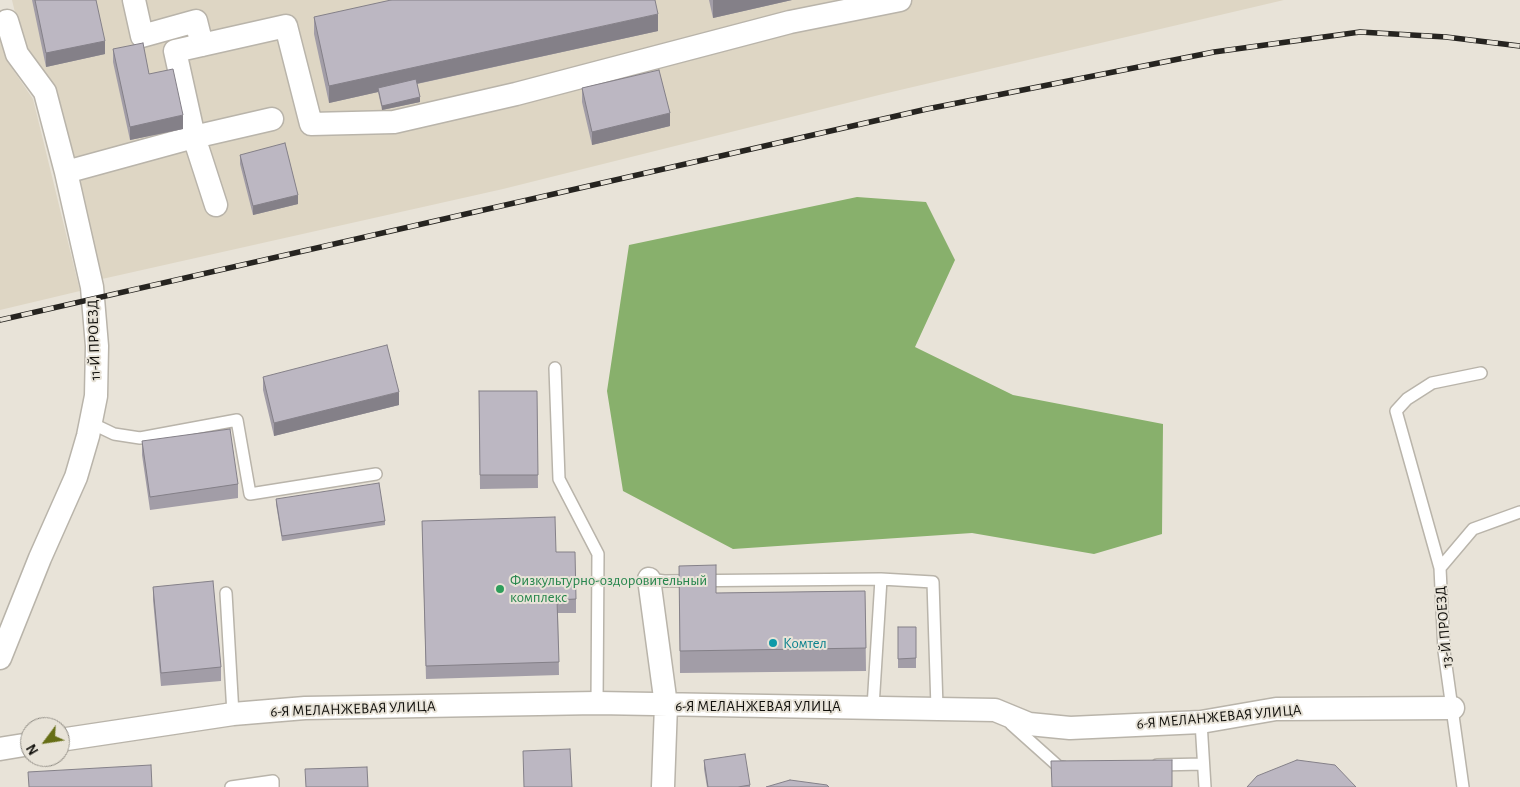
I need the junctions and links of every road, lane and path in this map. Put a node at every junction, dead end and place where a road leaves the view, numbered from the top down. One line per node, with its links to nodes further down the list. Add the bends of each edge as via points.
1 (134, 0): 4 (street, via 142,36 196,21)
2 (900, 0): 4 (street, via 790,22 516,94 394,122 311,124 286,26)
3 (4, 22): 7 (street, 11-Й ПРОЕЗД, via 17,54 45,92)
4 (202, 45): 6 (street, via 175,51)
5 (272, 119): 6 (street)
6 (194, 137): 7 (street); 8 (street)
7 (66, 172): 11 (street, 11-Й ПРОЕЗД, via 93,298 97,346 96,396)
8 (216, 205)
9 (555, 368): 19 (lane, via 559,479 598,554)
10 (1481, 373): 14 (lane, via 1432,383 1407,399 1396,411)
11 (91, 423): 12 (lane, via 114,434 140,438 237,420 250,494); 18 (street, 11-Й ПРОЕЗД, via 76,477)
12 (376, 474)
13 (1520, 512): 14 (lane, 13-Й ПРОЕЗД, via 1473,529)
14 (1440, 568): 23 (lane, 13-Й ПРОЕЗД, via 1444,652)
15 (649, 579): 16 (lane); 20 (street)
16 (881, 579): 21 (lane); 22 (lane, via 933,582)
17 (226, 593): 25 (lane)
18 (0, 658)
19 (597, 703): 20 (street, 6-Я МЕЛАНЖЕВАЯ УЛИЦА); 25 (street, 6-Я МЕЛАНЖЕВАЯ УЛИЦА, via 305,708)
20 (666, 705): 21 (street, 6-Я МЕЛАНЖЕВАЯ УЛИЦА); 35 (street)
21 (873, 706): 22 (street, 6-Я МЕЛАНЖЕВАЯ УЛИЦА)
22 (937, 708): 24 (street, 6-Я МЕЛАНЖЕВАЯ УЛИЦА)
23 (1453, 708): 26 (street, 6-Я МЕЛАНЖЕВАЯ УЛИЦА, via 1276,709); 37 (lane, 13-Й ПРОЕЗД)
24 (995, 710): 26 (street, 6-Я МЕЛАНЖЕВАЯ УЛИЦА, via 1029,724 1070,728); 32 (lane, via 1059,767)
25 (233, 714): 27 (street, 6-Я МЕЛАНЖЕВАЯ УЛИЦА)
26 (1201, 722): 30 (lane)
27 (70, 738)
28 (20, 746): 29 (street)
29 (0, 749)
30 (1202, 764): 31 (lane); 36 (lane)
31 (1145, 765)
32 (1078, 767)
33 (231, 787): 34 (lane, via 273,782)
34 (273, 787)
35 (663, 787)
36 (1205, 787)
37 (1463, 787)

